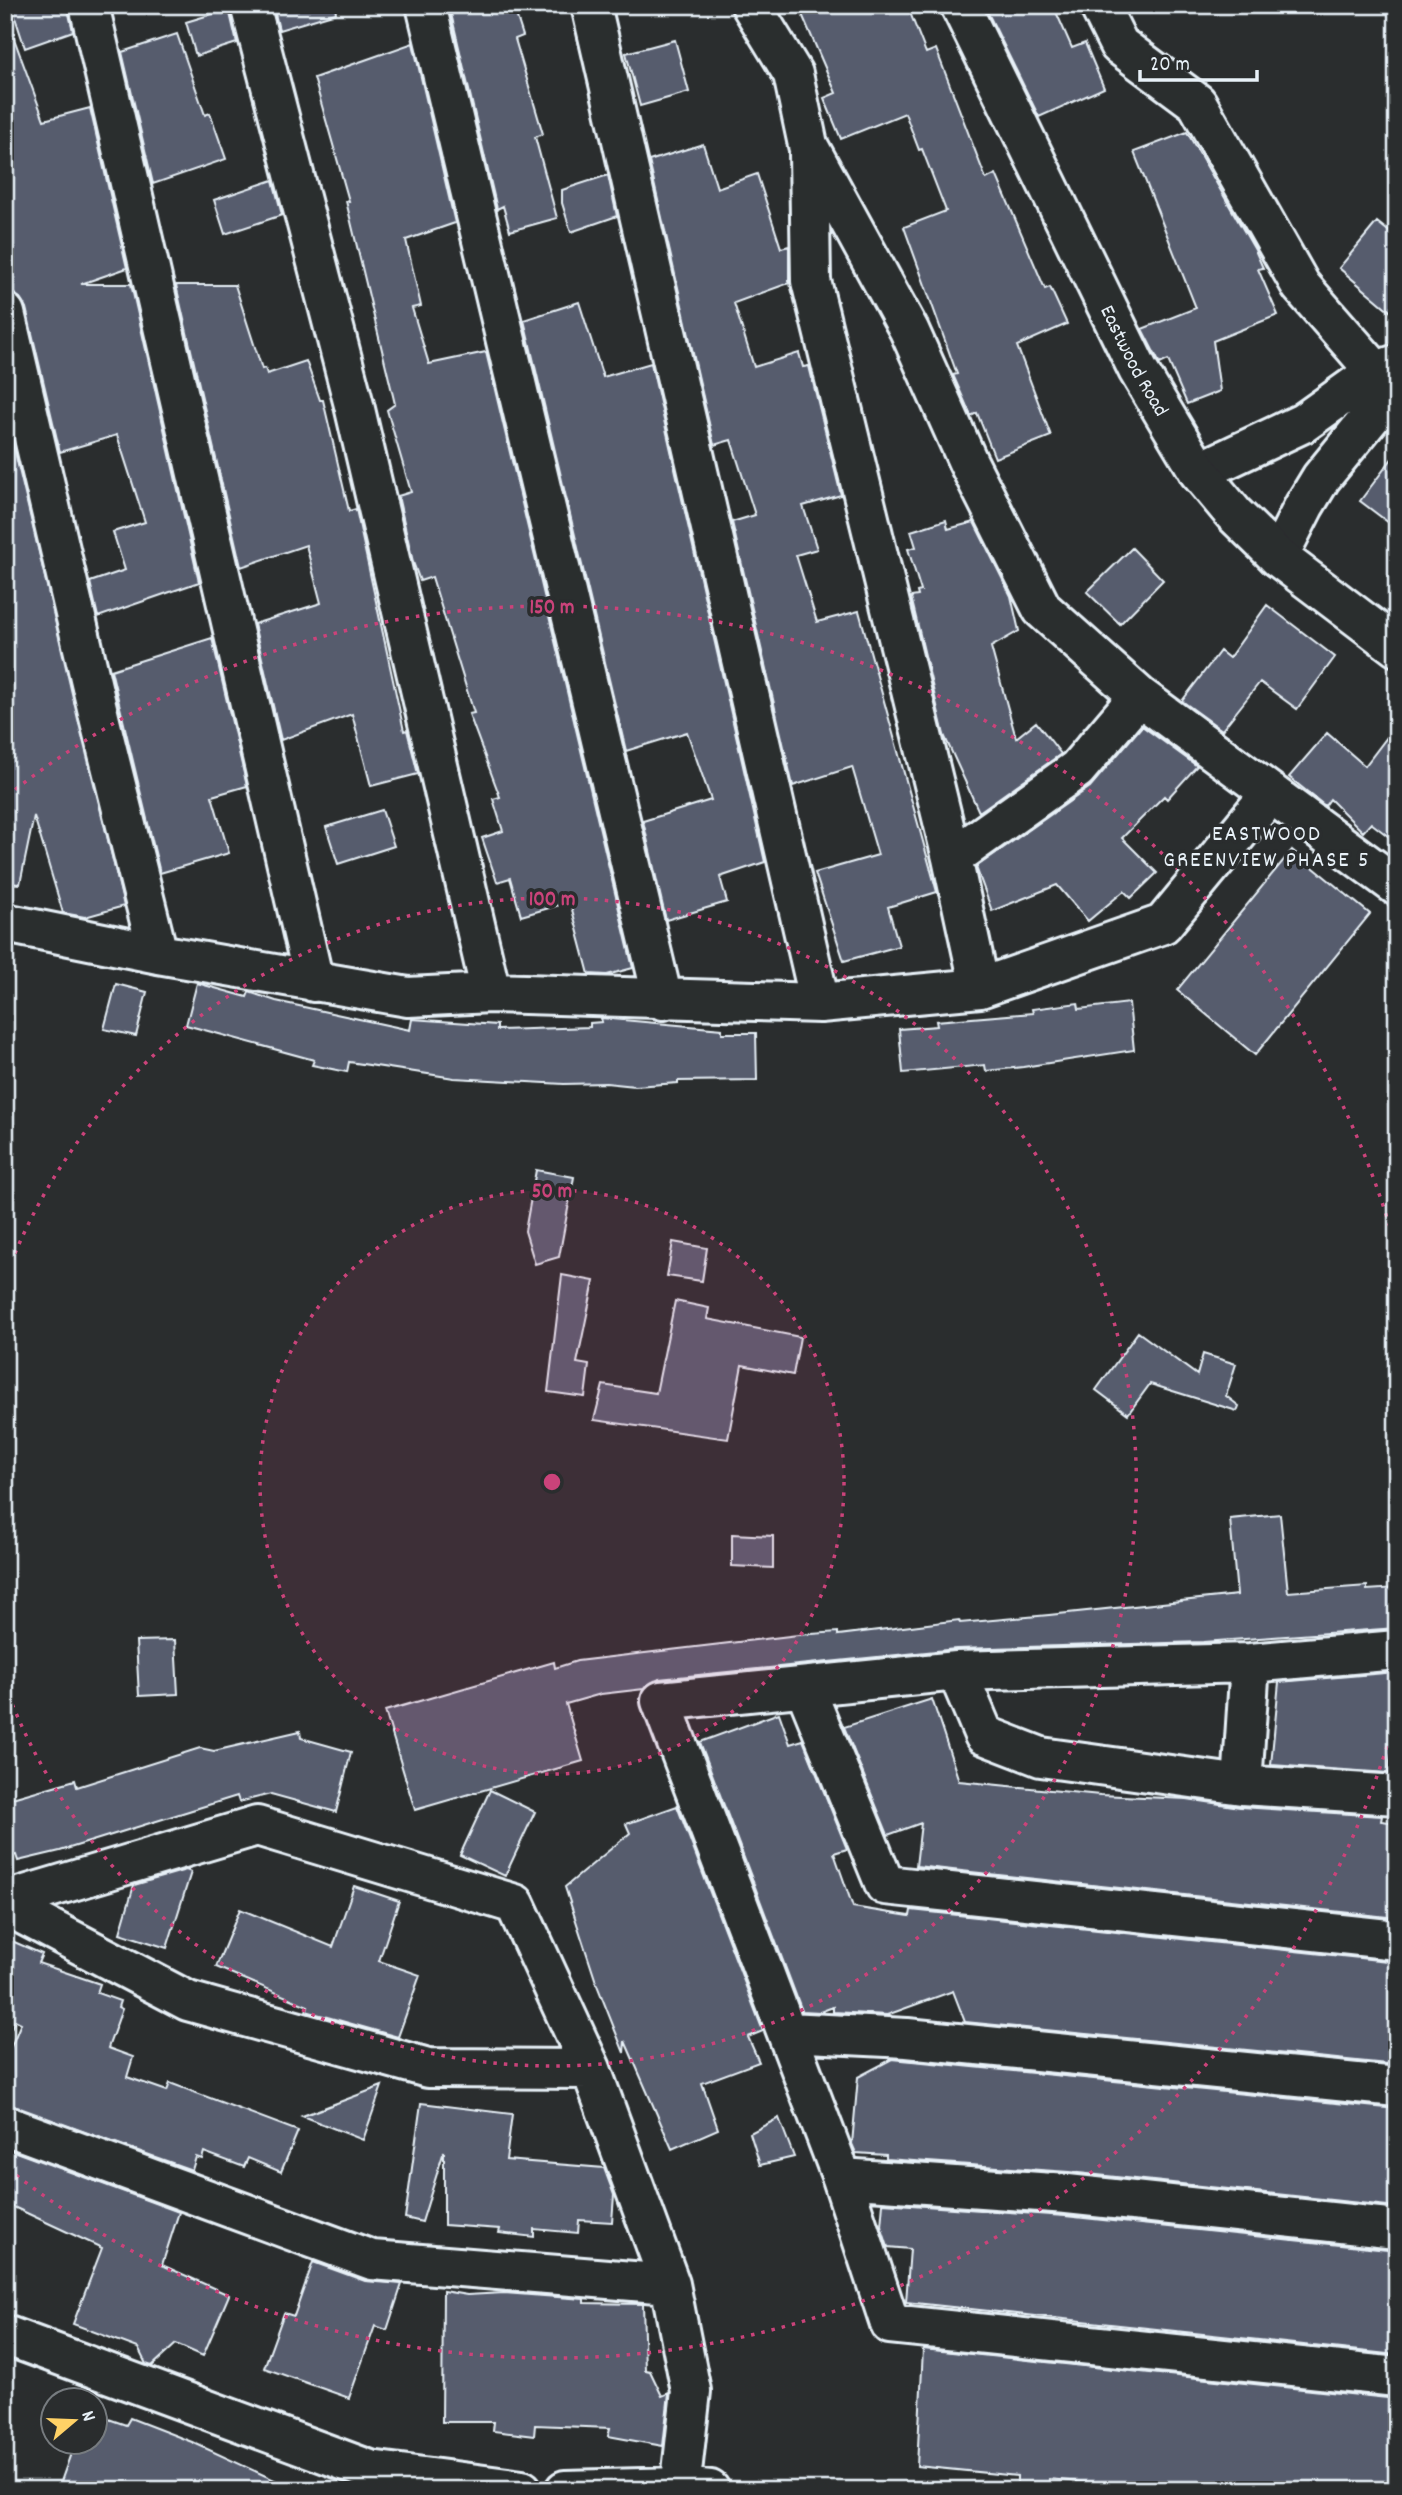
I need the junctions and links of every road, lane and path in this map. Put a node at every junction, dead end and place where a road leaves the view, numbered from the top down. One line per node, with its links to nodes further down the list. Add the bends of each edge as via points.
1 (89, 5): 20 (street)
2 (426, 5): 23 (street)
3 (591, 5): 24 (street)
4 (751, 5): 8 (street, via 793,74)
5 (960, 5): 11 (street, Eastwood Road, via 1138,370)
6 (1099, 5): 10 (street, via 1119,45 1196,103 1301,286)
7 (253, 8): 22 (street, via 354,405)
8 (808, 145): 14 (street, via 909,330 968,462 1042,609); 16 (street, via 811,281)
9 (5, 313): 19 (street)
10 (1392, 381): 11 (street); 12 (street, via 1321,478)
11 (1199, 472): 12 (street, Eastwood Road)
12 (1278, 558): 13 (street, Eastwood Road)
13 (1397, 647)
14 (1139, 696): 15 (street); 16 (street, via 1077,769)
15 (1271, 793): 17 (street); 21 (street, via 1163,924)
16 (952, 858): 21 (street)
17 (1397, 887)
18 (5, 923): 19 (street)
19 (158, 954): 20 (street)
20 (314, 982): 22 (street, via 408,997)
21 (980, 988): 24 (street)
22 (491, 993): 23 (street)
23 (663, 999): 24 (street)
24 (820, 1003)
25 (1397, 1650): 26 (street)
26 (1250, 1663): 27 (street); 29 (street)
27 (957, 1671): 28 (street); 29 (street, via 984,1735 1041,1757)
28 (805, 1688): 32 (street, via 885,1885); 33 (street, via 661,1701)
29 (1242, 1785): 30 (street)
30 (1397, 1795)
31 (5, 1903): 34 (street, via 188,2001 428,2068); 34 (street, via 257,1826 515,1904)
32 (1397, 1940)
33 (787, 2032): 35 (street, via 907,2038); 37 (street)
34 (591, 2069): 39 (street)
35 (1397, 2087)
36 (5, 2125): 39 (street, via 372,2260)
37 (842, 2178): 38 (street, via 1068,2194); 41 (street, via 890,2323)
38 (1397, 2230)
39 (670, 2284): 42 (street, via 691,2391)
40 (5, 2335): 43 (street, via 370,2470)
41 (1397, 2377)
42 (690, 2489): 44 (street)
43 (522, 2490)
44 (565, 2490)

